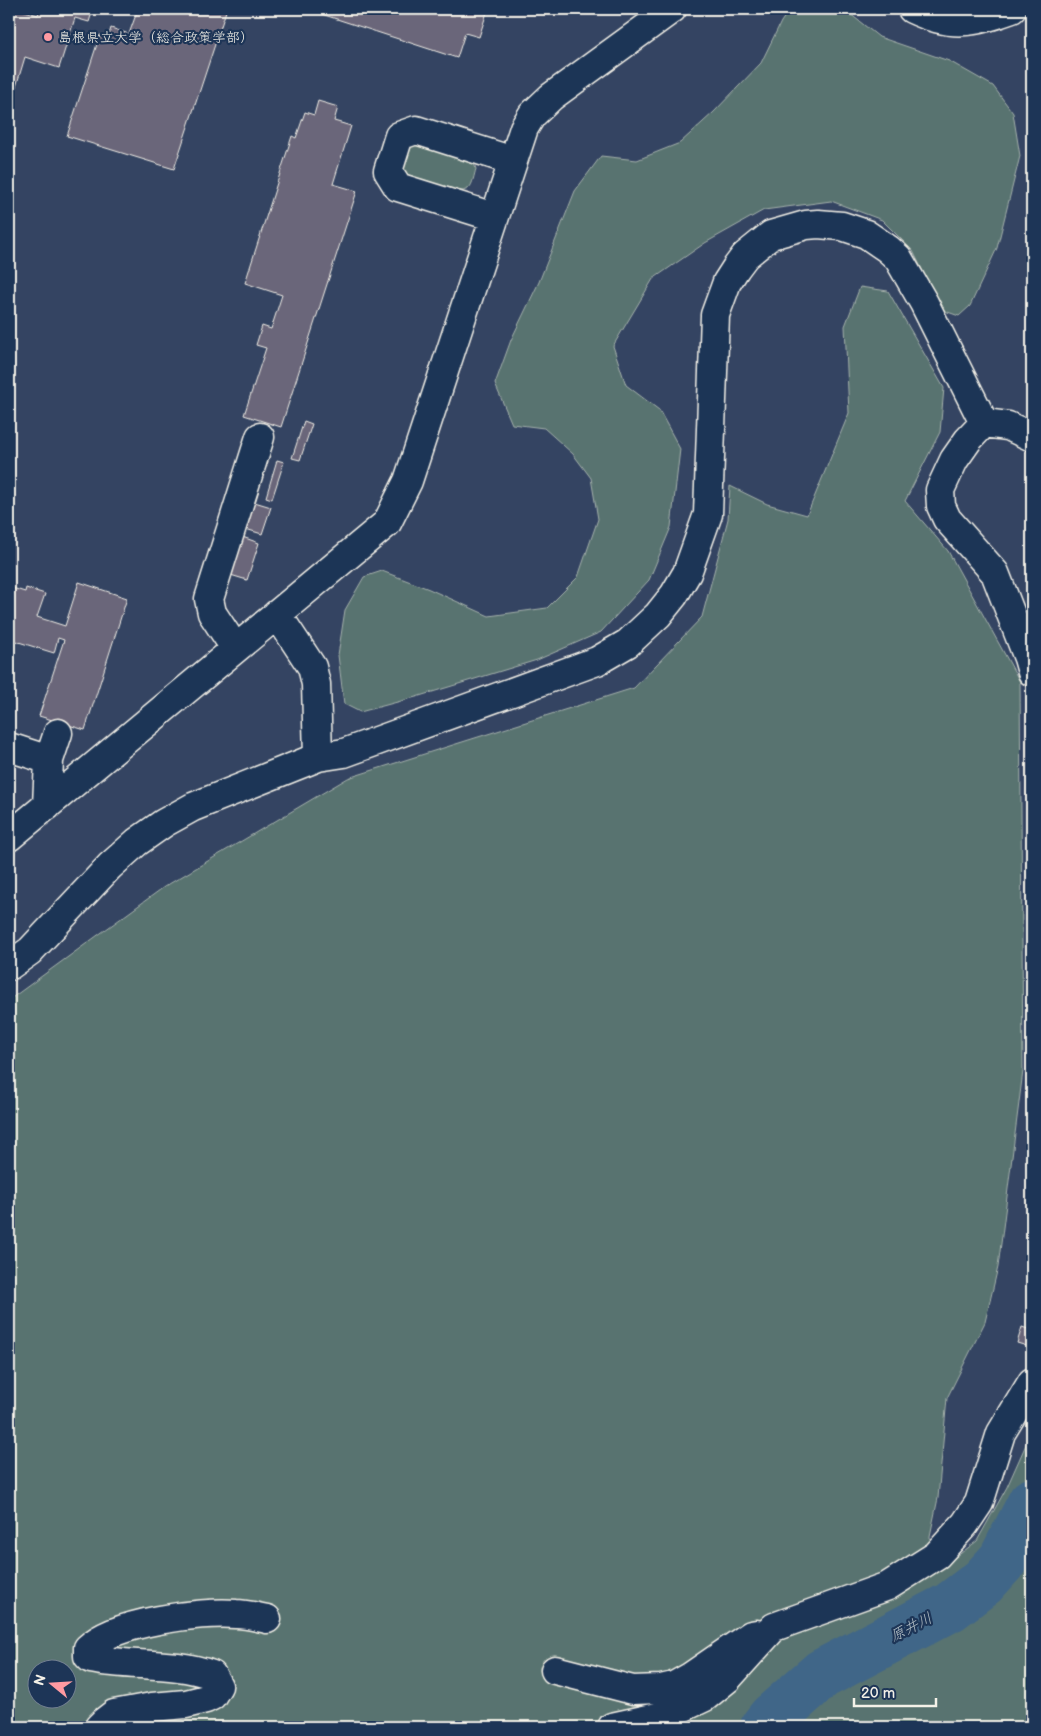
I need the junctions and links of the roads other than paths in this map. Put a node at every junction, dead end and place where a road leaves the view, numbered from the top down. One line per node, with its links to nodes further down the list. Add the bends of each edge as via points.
1 (672, 9): 5 (street, via 541,105 524,128)
2 (912, 9): 4 (street, via 925,15 964,22)
3 (1012, 9): 4 (street)
4 (976, 15)
5 (512, 161): 6 (street); 6 (street, via 416,130 399,136 388,171 398,187)
6 (494, 217): 10 (street, via 408,481 387,523)
7 (984, 423): 9 (street, via 1008,426); 12 (street, via 954,460 940,490 941,506 947,519 994,573); 15 (street, via 924,303 898,258 888,249 866,234 842,226 806,225 771,235 745,256 736,268 727,282 715,315 708,514 688,573 658,615 628,643 597,661 344,753)
8 (260, 437): 11 (street, via 209,599 212,613)
9 (1032, 437)
10 (277, 614): 11 (street); 15 (street, via 312,667 316,684)
11 (235, 648): 17 (street)
12 (1032, 672)
13 (58, 733): 16 (street)
14 (9, 747): 16 (street)
15 (318, 757): 19 (street, via 193,808 144,837 110,866 30,951)
16 (49, 760): 17 (street)
17 (47, 806): 18 (street)
18 (9, 837)
19 (9, 966)
20 (1032, 1382): 22 (street, via 1001,1433 979,1503 937,1555 888,1586 774,1627)
21 (267, 1619): 24 (street, via 237,1614 184,1617 137,1626 97,1641 88,1648 91,1659 204,1672 212,1675 218,1686 206,1699 114,1714)
22 (767, 1634): 23 (street, via 751,1635 690,1677 661,1689 633,1690); 25 (street, via 727,1679 705,1697 667,1715)
23 (555, 1670)
24 (99, 1727)
25 (612, 1727)

